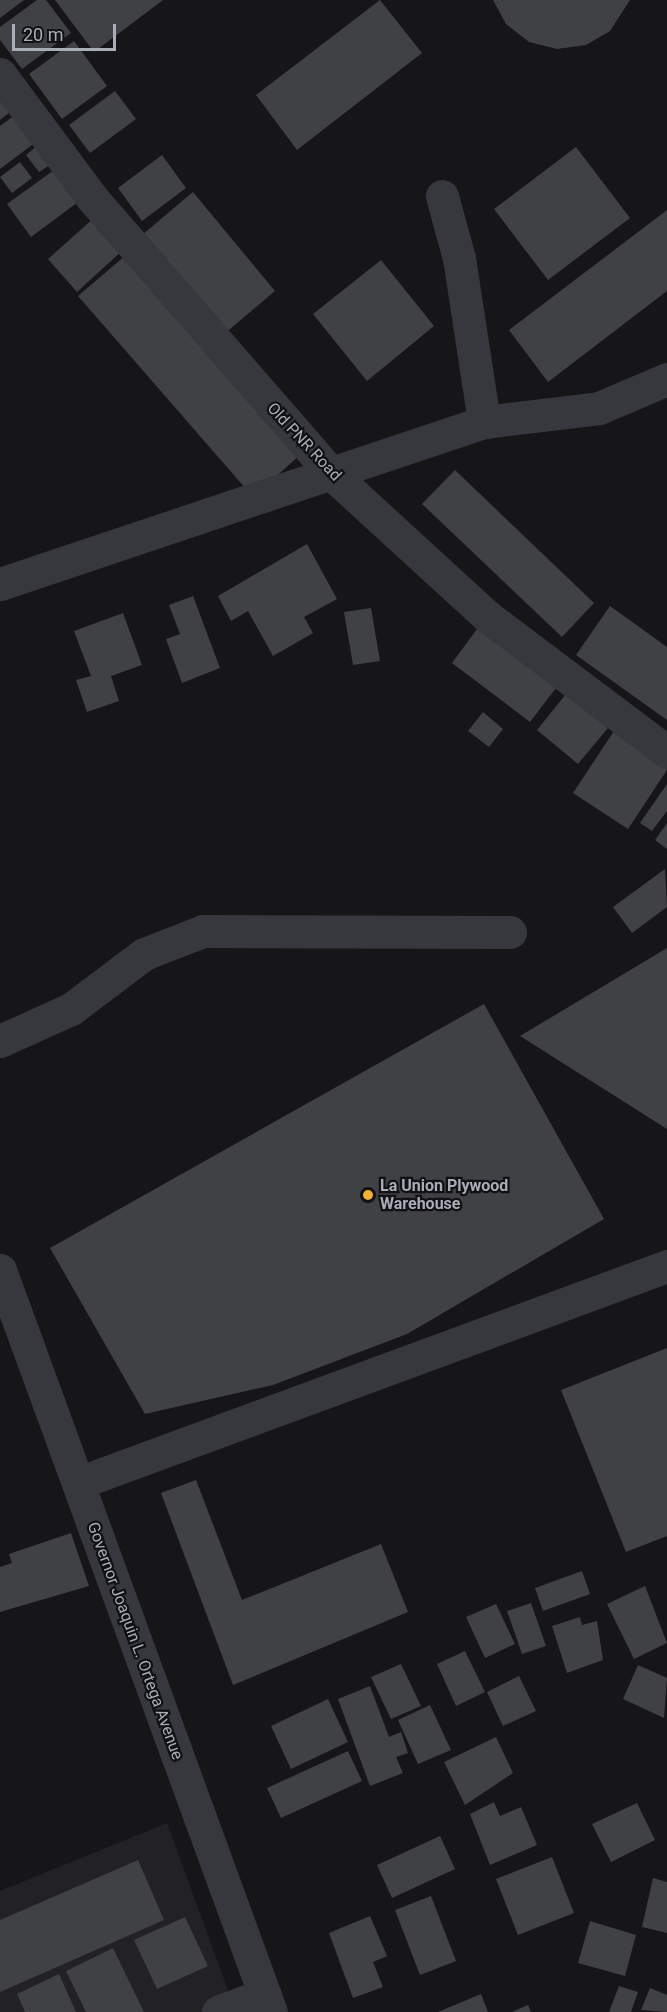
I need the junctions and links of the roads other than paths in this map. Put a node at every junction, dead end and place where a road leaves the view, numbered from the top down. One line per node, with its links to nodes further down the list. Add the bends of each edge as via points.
1 (0, 74): 5 (street, Old PNR Road, via 92,198)
2 (442, 196): 4 (street, via 459,258)
3 (667, 379): 4 (street, via 599,408)
4 (484, 422): 5 (street)
5 (334, 476): 6 (street); 7 (street, Old PNR Road, via 488,617)
6 (0, 584)
7 (667, 752)
8 (510, 932): 9 (street, via 203,931 144,954 71,1009)
9 (0, 1041)
10 (667, 1266): 12 (street)
11 (0, 1270): 12 (street, Governor Joaquin L. Ortega Avenue)
12 (78, 1484): 13 (street, Governor Joaquin L. Ortega Avenue)
13 (268, 2003): 14 (street)
14 (218, 2012)

